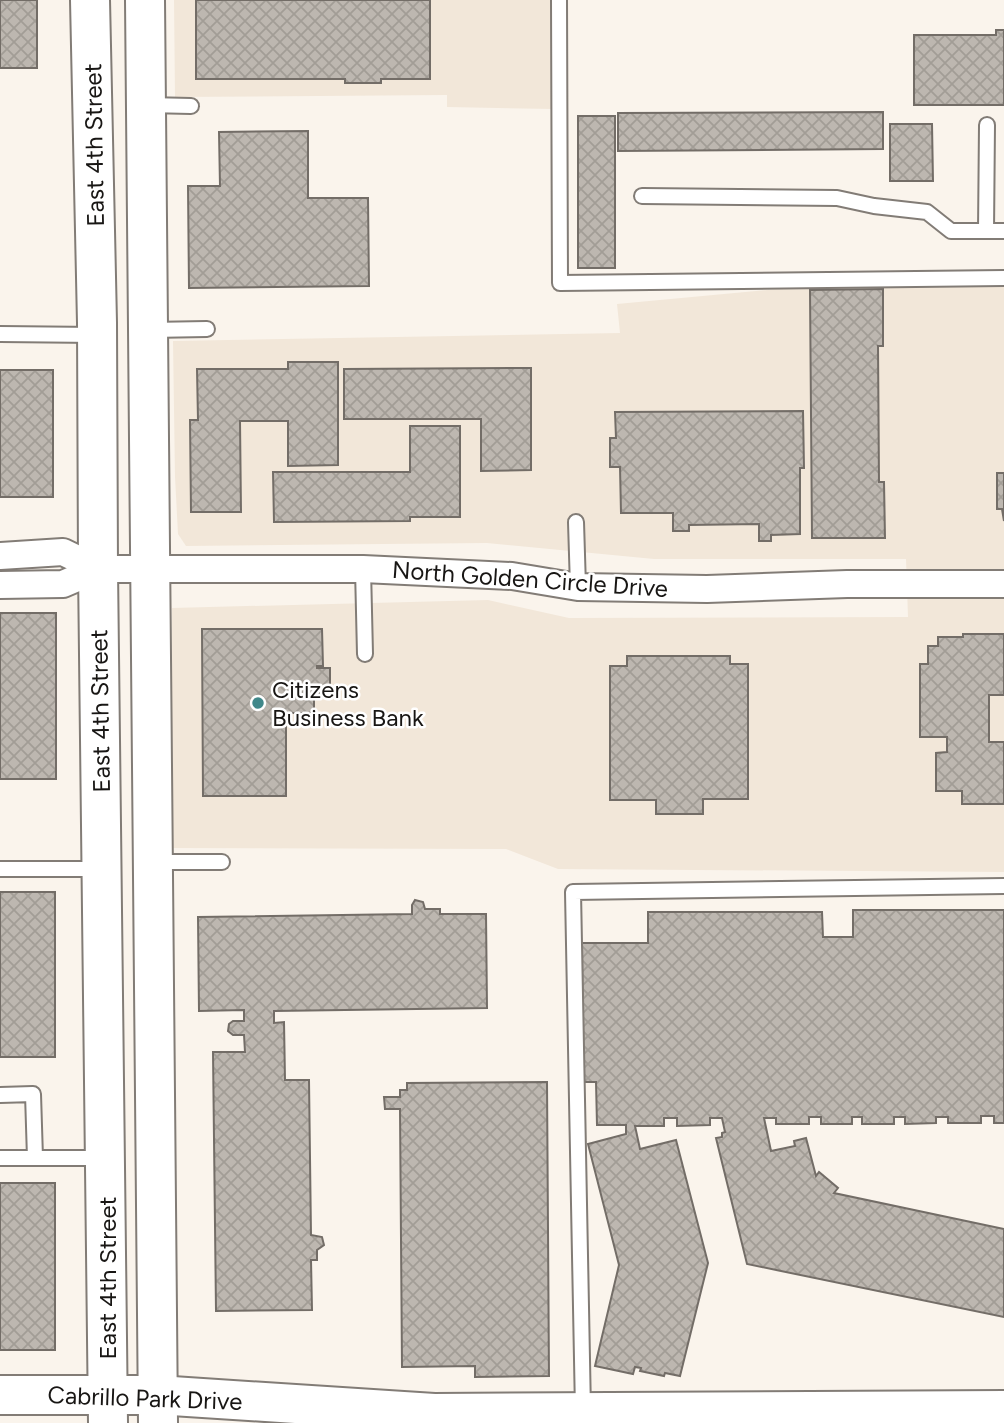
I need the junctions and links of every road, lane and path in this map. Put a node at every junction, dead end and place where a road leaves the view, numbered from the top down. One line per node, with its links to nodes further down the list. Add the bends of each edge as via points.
1 (90, 0): 14 (main road, East 4th Street)
2 (145, 0): 4 (main road, East 4th Street)
3 (559, 0): 10 (lane, via 560,283)
4 (146, 105): 5 (lane); 12 (main road, East 4th Street)
5 (191, 106)
6 (987, 125): 8 (lane)
7 (642, 196): 8 (lane, via 837,198 927,212 951,231)
8 (986, 231): 9 (lane)
9 (1004, 231)
10 (1004, 278)
11 (207, 329): 12 (lane)
12 (150, 330): 18 (main road, East 4th Street)
13 (0, 334): 14 (lane)
14 (97, 335): 17 (main road, East 4th Street)
15 (576, 522): 22 (lane)
16 (0, 556): 17 (street, North Golden Circle Drive, via 63,552)
17 (98, 569): 18 (street, North Golden Circle Drive); 21 (street, North Golden Circle Drive, via 64,584); 27 (main road, East 4th Street)
18 (149, 569): 19 (street, North Golden Circle Drive); 24 (main road, East 4th Street)
19 (363, 569): 22 (street, North Golden Circle Drive, via 512,576); 23 (lane)
20 (1004, 584): 22 (street, North Golden Circle Drive)
21 (0, 585)
22 (578, 587)
23 (365, 654)
24 (152, 862): 25 (lane); 35 (main road, East 4th Street)
25 (222, 862)
26 (0, 869): 27 (lane)
27 (102, 869): 32 (main road, East 4th Street)
28 (1004, 886): 37 (lane, via 572,892)
29 (0, 1094): 31 (lane, via 33,1094)
30 (0, 1158): 31 (lane)
31 (35, 1158): 32 (lane)
32 (106, 1158): 34 (main road, East 4th Street)
33 (0, 1395): 34 (main road, Cabrillo Park Drive)
34 (108, 1409): 35 (main road, Cabrillo Park Drive)
35 (158, 1409): 39 (main road, Cabrillo Park Drive)
36 (1004, 1410): 38 (main road, Cabrillo Park Drive)
37 (583, 1413): 38 (main road, Cabrillo Park Drive); 39 (main road, Cabrillo Park Drive)
38 (801, 1417)
39 (434, 1418)

